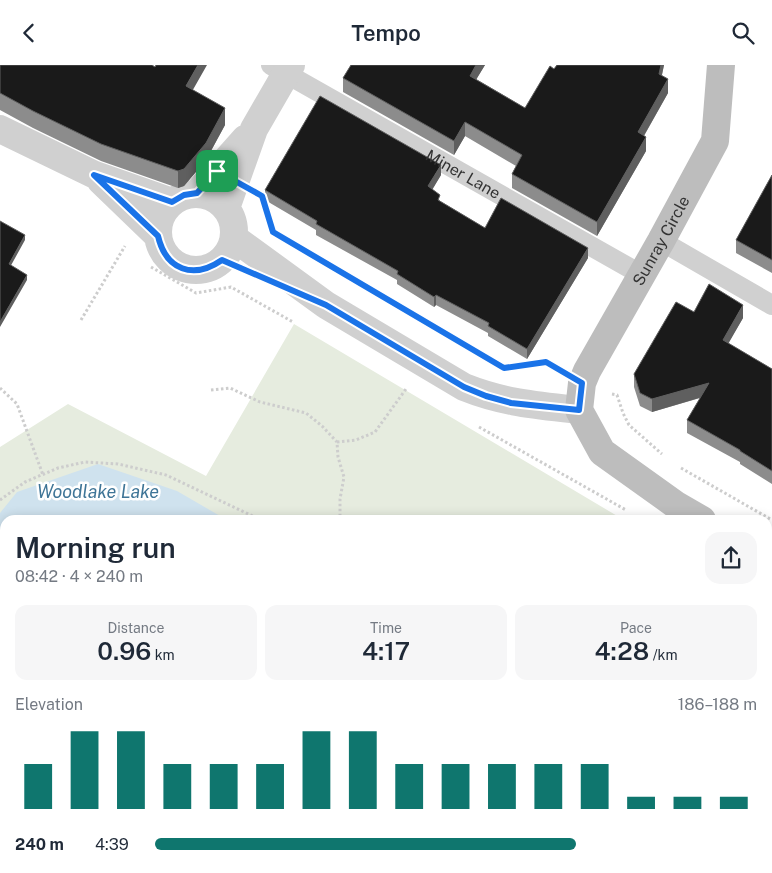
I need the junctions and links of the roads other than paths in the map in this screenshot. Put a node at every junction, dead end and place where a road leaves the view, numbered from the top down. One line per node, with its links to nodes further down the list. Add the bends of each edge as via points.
1 (721, 65): 9 (street, Sunray Circle, via 715,141)
2 (282, 68): 4 (street); 11 (lane, Miner Lane)
3 (0, 129): 5 (street)
4 (254, 129): 6 (street); 7 (street)
5 (94, 175): 6 (street); 8 (street)
6 (184, 198): 7 (street, via 209,195); 8 (street, via 163,212 158,223)
7 (226, 208): 10 (street, via 234,225)
8 (158, 236): 10 (street, via 164,253 176,266 188,270 201,271 212,267)
9 (661, 241): 11 (street, Sunray Circle); 12 (lane)
10 (228, 249): 13 (street, via 464,387 511,403)
11 (642, 275): 13 (street, Sunray Circle, via 586,371)
12 (772, 305)
13 (579, 410): 14 (street, via 602,452)
14 (693, 515)

